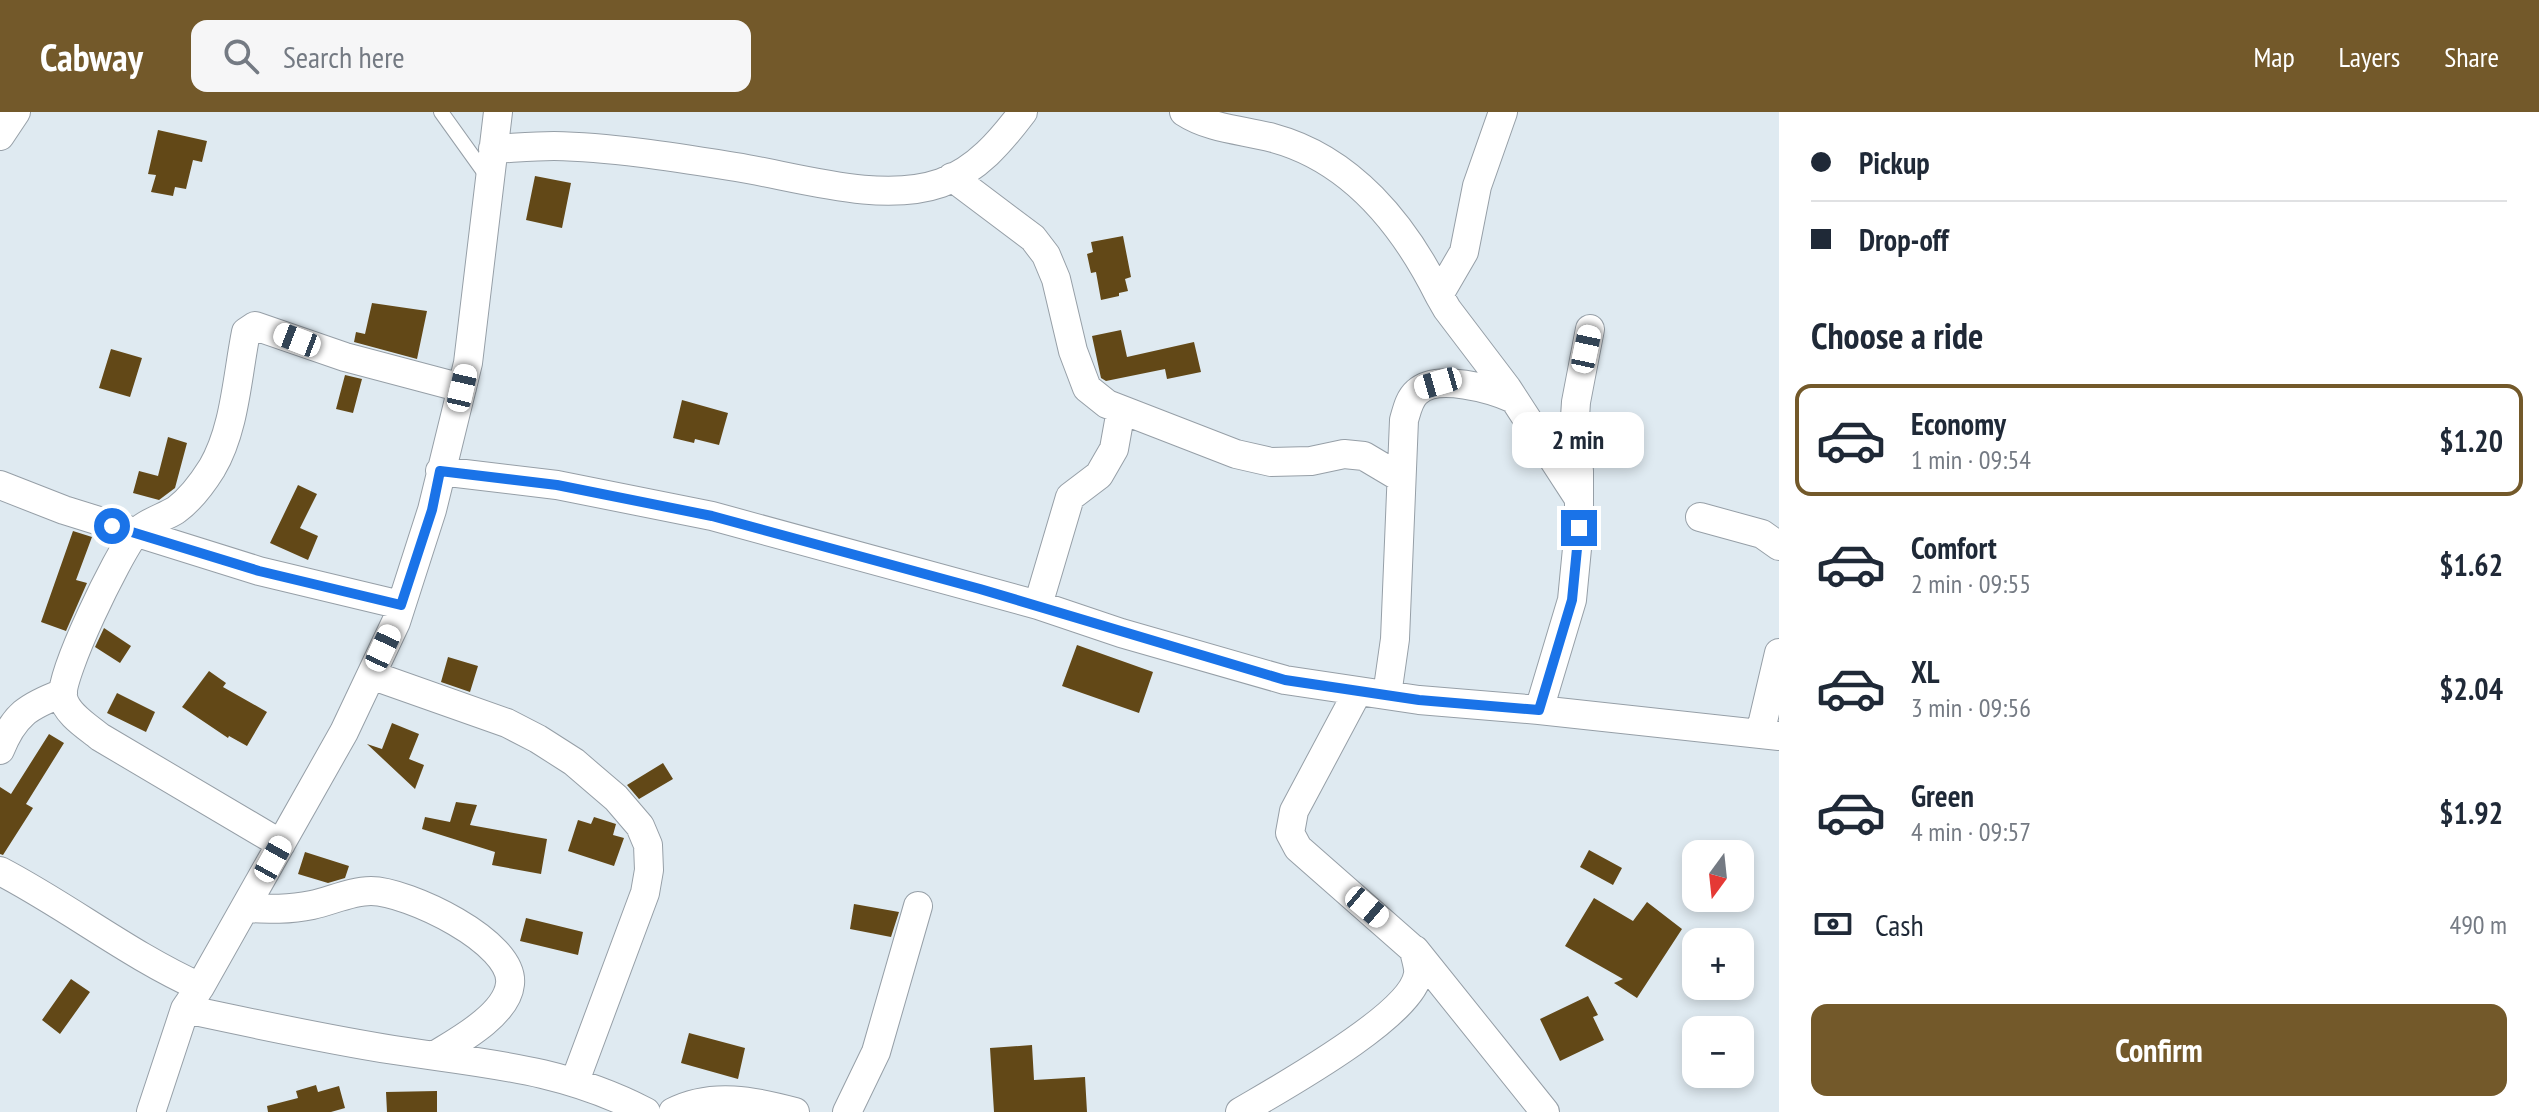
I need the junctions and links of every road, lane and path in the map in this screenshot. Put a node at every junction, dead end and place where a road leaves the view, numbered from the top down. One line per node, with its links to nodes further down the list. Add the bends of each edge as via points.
1 (16, 112): 7 (street)
2 (441, 112): 10 (lane)
3 (498, 112): 8 (street)
4 (1023, 112): 9 (street, via 975,166)
5 (1184, 112): 11 (street, via 1199,122 1300,147 1350,177 1412,245)
6 (1503, 112): 11 (street, via 1477,186 1464,252)
7 (0, 136)
8 (493, 149): 9 (street, via 555,146 641,155 870,189 906,190); 10 (street)
9 (952, 177): 15 (street, via 1033,238 1046,255 1087,388)
10 (489, 180): 13 (street)
11 (1439, 295): 14 (street)
12 (1590, 329): 19 (street, via 1576,402)
13 (462, 388): 16 (street); 21 (street, via 251,327 223,449 194,494)
14 (1514, 399): 17 (street, via 1468,385 1438,383 1419,389 1404,420); 19 (street)
15 (1121, 410): 17 (street, via 1236,454 1271,462 1364,456); 24 (street, via 1114,449 1099,475 1070,497)
16 (440, 471): 23 (street); 24 (street, via 557,485 712,516)
17 (1401, 478): 29 (street, via 1395,639)
18 (0, 485): 21 (street)
19 (1579, 499): 30 (street, via 1572,600)
20 (1700, 517): 22 (street, via 1762,534)
21 (135, 534): 23 (street); 28 (street, via 91,617)
22 (1779, 546)
23 (401, 605): 26 (street)
24 (1038, 605): 27 (street, via 1285,680)
25 (1779, 653): 31 (street)
26 (371, 675): 33 (street); 40 (street, via 538,739 574,762 640,826 648,845 645,893)
27 (1358, 691): 29 (street); 37 (street, via 1294,811 1290,833 1298,848)
28 (63, 693): 32 (street, via 24,711); 33 (street, via 65,704 100,737)
29 (1387, 695): 30 (street)
30 (1539, 710): 31 (street)
31 (1770, 735)
32 (0, 750)
33 (281, 844): 36 (street)
34 (0, 871): 38 (street, via 158,968)
35 (918, 906): 45 (street, via 876,1052)
36 (245, 908): 38 (street); 39 (street, via 281,910 372,891 419,903 480,937 505,962 510,984 502,1005)
37 (1414, 950): 46 (street, via 1418,973 1412,990 1377,1025); 47 (street)
38 (193, 998): 39 (street, via 310,1035); 41 (street)
39 (437, 1054): 40 (street)
40 (575, 1081): 42 (street)
41 (151, 1112)
42 (646, 1112)
43 (673, 1112): 44 (street, via 723,1099)
44 (795, 1112)
45 (847, 1112)
46 (1240, 1112)
47 (1545, 1112)

